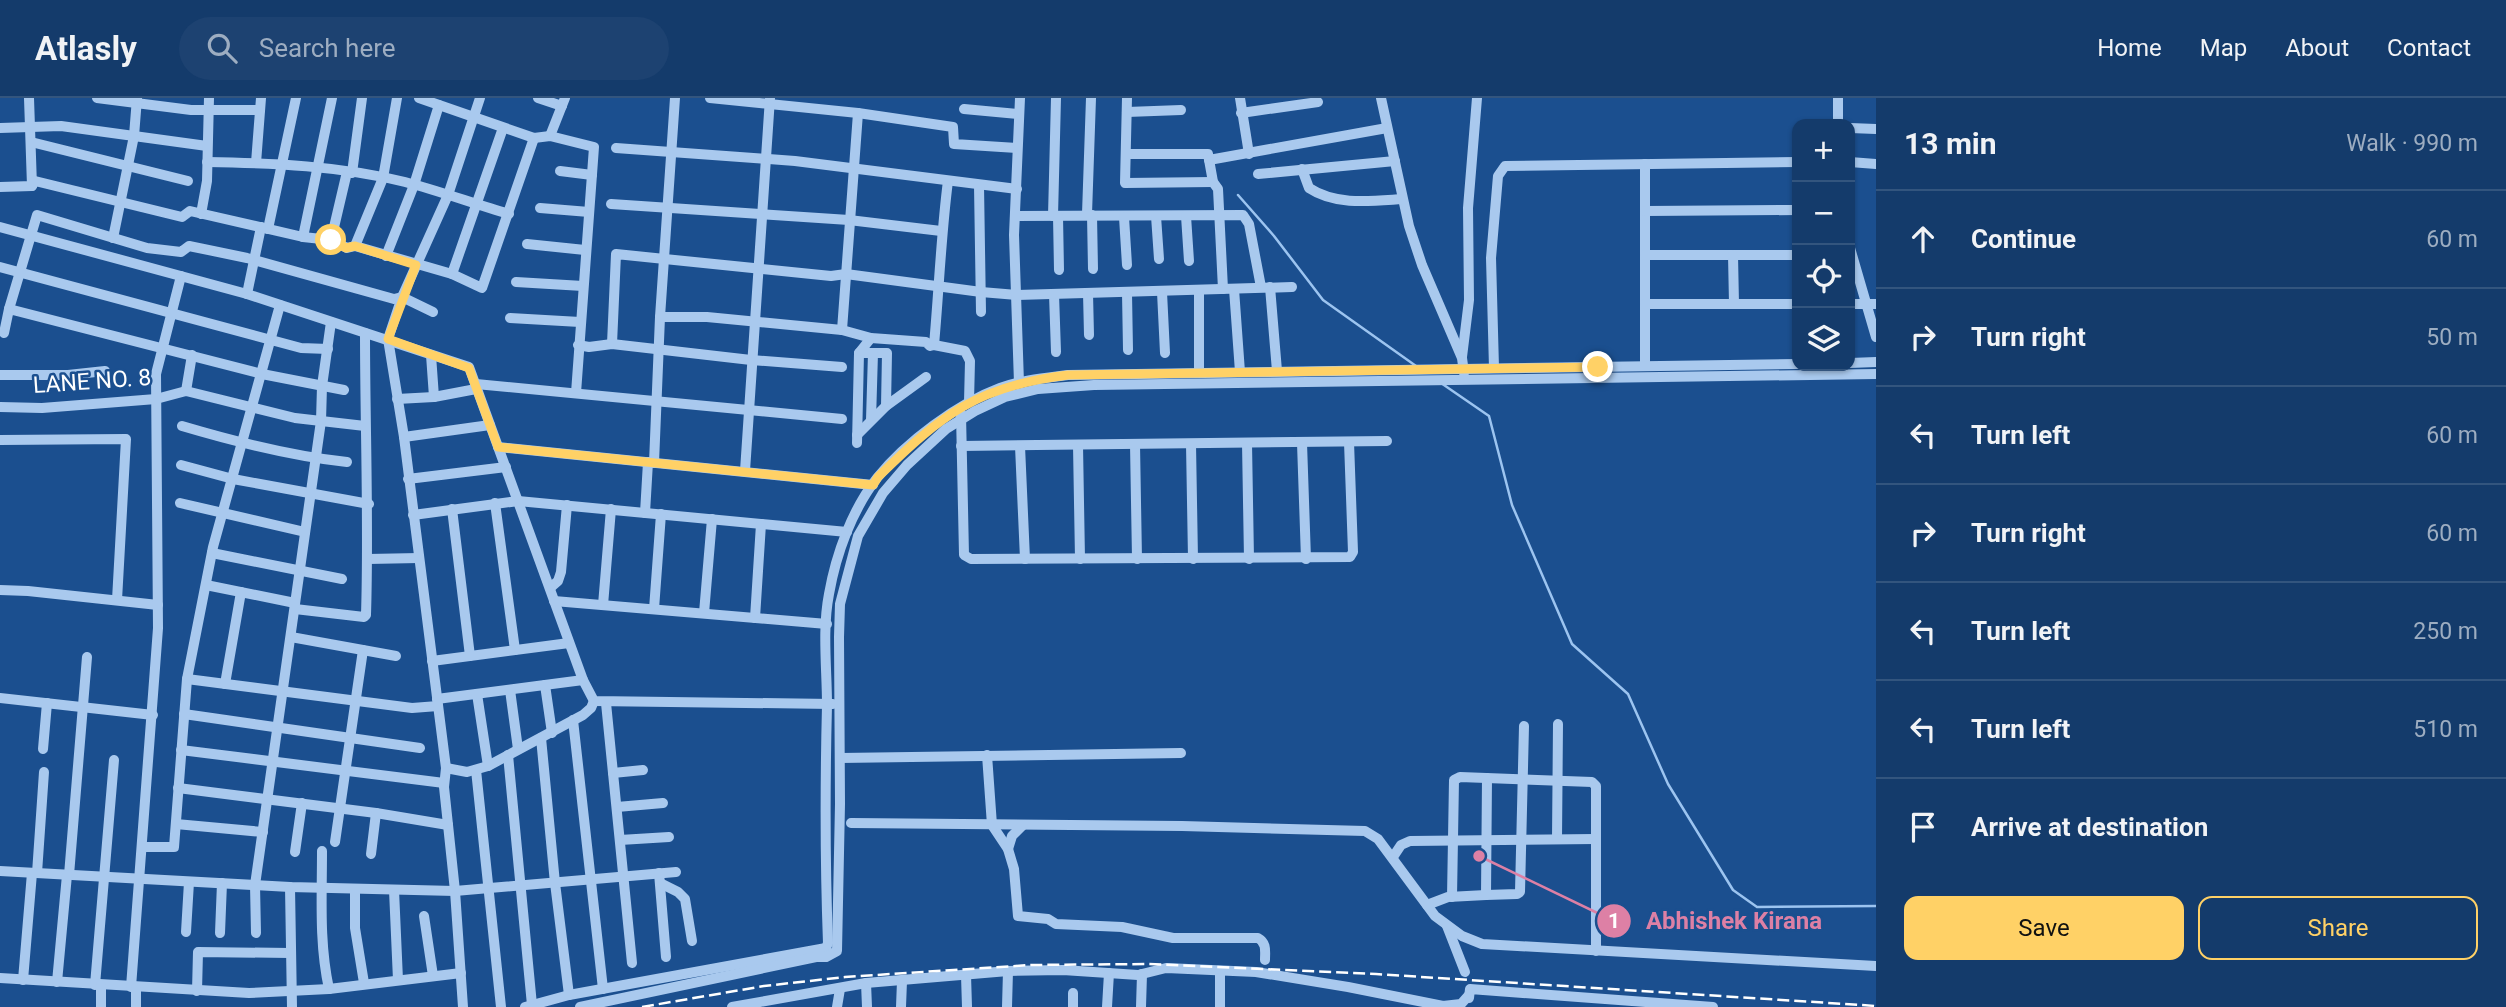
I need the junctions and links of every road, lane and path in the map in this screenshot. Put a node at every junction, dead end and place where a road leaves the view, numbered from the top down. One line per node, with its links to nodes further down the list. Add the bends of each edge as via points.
1 (29, 98): 36 (street)
2 (97, 98): 21 (street)
3 (209, 98): 29 (street)
4 (296, 98): 59 (street)
5 (332, 98): 64 (street)
6 (362, 98): 67 (street)
7 (397, 98): 70 (street)
8 (419, 98): 26 (street)
9 (480, 98): 34 (street)
10 (538, 98): 23 (street)
11 (675, 98): 49 (street)
12 (710, 98): 22 (street)
13 (1020, 98): 33 (street)
14 (1056, 98): 95 (street)
15 (1091, 98): 92 (street)
16 (1127, 98): 30 (street)
17 (1240, 98): 32 (street)
18 (1381, 98): 39 (street)
19 (1477, 98): 187 (street, via 1468,208 1469,300)
20 (1838, 98): 35 (street)
21 (137, 101): 29 (street); 42 (street)
22 (769, 101): 31 (street); 52 (street)
23 (564, 102): 43 (street)
24 (1318, 102): 32 (street)
25 (261, 104): 29 (street); 58 (street)
26 (439, 105): 34 (street); 74 (street)
27 (964, 109): 33 (street)
28 (1181, 110): 30 (street)
29 (209, 111): 46 (street)
30 (1127, 112): 50 (street)
31 (858, 113): 48 (street, via 953,127 954,144); 63 (street)
32 (1241, 113): 51 (street)
33 (1018, 114): 48 (street)
34 (474, 118): 38 (street); 79 (street)
35 (1838, 119)
36 (31, 126): 37 (street); 42 (street); 45 (street)
37 (0, 128)
38 (503, 128): 44 (street); 83 (street)
39 (1387, 128): 51 (street); 54 (street)
40 (1855, 128): 41 (street)
41 (1876, 130)
42 (134, 136): 46 (street); 62 (street)
43 (550, 136): 44 (street); 69 (street, via 594,146)
44 (534, 138): 91 (street)
45 (31, 142): 62 (street); 76 (street)
46 (207, 146): 55 (street)
47 (616, 148): 49 (street)
48 (1017, 148): 78 (street)
49 (672, 150): 52 (street); 84 (street)
50 (1127, 154): 53 (street, via 1208,154); 73 (street, via 1125,183)
51 (1249, 154): 53 (street)
52 (765, 159): 63 (street); 89 (street)
53 (1209, 160): 73 (street)
54 (1395, 160): 65 (street); 80 (street)
55 (207, 162): 58 (street); 90 (street)
56 (1792, 162): 60 (street)
57 (1855, 162): 61 (street)
58 (256, 163): 59 (street)
59 (282, 164): 64 (street); 101 (street)
60 (1645, 164): 87 (street); 185 (street, via 1521,164 1501,169 1491,258)
61 (1876, 164)
62 (128, 166): 71 (street); 81 (street)
63 (855, 168): 72 (street); 99 (street)
64 (318, 169): 67 (street); 104 (street)
65 (1302, 169): 68 (street); 80 (street, via 1309,188 1330,197)
66 (560, 171): 69 (street)
67 (350, 172): 70 (street); 106 (street)
68 (1258, 174)
69 (592, 175): 88 (street)
70 (383, 178): 74 (street); 108 (street)
71 (188, 181)
72 (948, 181): 75 (street); 102 (street)
73 (1213, 182): 93 (street, via 1218,189)
74 (414, 185): 79 (street); 113 (street)
75 (979, 185): 78 (street); 136 (street)
76 (32, 186): 77 (street); 81 (street, via 35,181)
77 (0, 187)
78 (1017, 189): 94 (street)
79 (448, 195): 83 (street); 118 (street)
80 (1402, 199): 187 (street)
81 (122, 202): 90 (street, via 182,217 190,211); 105 (street)
82 (611, 204): 84 (street)
83 (478, 205): 91 (street); 126 (street)
84 (668, 207): 89 (street); 116 (street)
85 (540, 208): 88 (street)
86 (1792, 210): 87 (street)
87 (1645, 211): 110 (street)
88 (589, 212): 109 (street)
89 (762, 213): 99 (street); 122 (street)
90 (201, 214): 101 (street)
91 (509, 214): 126 (street, via 482,288)
92 (1089, 215): 95 (street); 98 (street); 123 (street)
93 (1219, 215): 97 (street); 132 (street, via 1243,215 1249,224); 134 (street)
94 (1015, 216): 95 (street); 142 (street)
95 (1055, 216): 124 (street)
96 (1156, 216): 97 (street); 98 (street); 114 (street)
97 (1186, 216): 117 (street)
98 (1124, 217): 119 (street)
99 (849, 220): 102 (street); 127 (street)
100 (0, 227): 103 (street)
101 (265, 228): 104 (street); 115 (street)
102 (941, 231): 131 (street)
103 (31, 236): 105 (street, via 37,215); 125 (street); 128 (street)
104 (303, 237): 106 (street)
105 (113, 238): 115 (street, via 164,251 181,252 189,246)
106 (331, 240): 108 (street, via 346,248)
107 (527, 244): 109 (street)
108 (355, 246): 113 (street)
109 (585, 250): 130 (street)
110 (1645, 255): 111 (street); 144 (street)
111 (1733, 255): 112 (street); 145 (street)
112 (1792, 255)
113 (386, 256): 118 (street)
114 (1159, 259)
115 (254, 260): 140 (street); 143 (street, via 394,299)
116 (664, 260): 122 (street); 153 (street); 166 (street, via 615,254)
117 (1189, 261)
118 (416, 265): 126 (street); 143 (street)
119 (1127, 265)
120 (1855, 265): 147 (street)
121 (0, 267): 125 (street)
122 (757, 269): 127 (street); 157 (street)
123 (1093, 269)
124 (1059, 270)
125 (20, 272): 149 (street); 152 (street)
126 (452, 274)
127 (846, 274): 131 (street); 158 (street)
128 (181, 276): 140 (street); 152 (street)
129 (516, 282): 130 (street)
130 (583, 286): 156 (street)
131 (940, 286): 136 (street); 168 (street)
132 (1266, 287): 133 (street); 134 (street); 189 (street)
133 (1292, 287)
134 (1228, 289): 135 (street); 188 (street)
135 (1199, 290): 137 (street); 190 (street)
136 (981, 292): 142 (street); 151 (street)
137 (1162, 292): 139 (street); 176 (street)
138 (1088, 293): 139 (street); 141 (street); 161 (street)
139 (1127, 293): 172 (street)
140 (247, 294): 148 (street)
141 (1054, 294): 142 (street); 173 (street)
142 (1017, 295): 196 (street)
143 (402, 297): 150 (street); 164 (street)
144 (1645, 304): 145 (street); 183 (street)
145 (1734, 304): 146 (street)
146 (1792, 304)
147 (1871, 304): 162 (street)
148 (280, 305): 155 (street); 165 (street)
149 (9, 309): 159 (street); 169 (street)
150 (433, 312)
151 (981, 312)
152 (172, 313): 165 (street); 169 (street)
153 (660, 317): 157 (street); 171 (street)
154 (510, 318): 156 (street)
155 (331, 322): 160 (street); 170 (street)
156 (580, 322): 167 (street)
157 (753, 322): 158 (street); 179 (street)
158 (842, 330): 163 (street)
159 (4, 333)
160 (365, 333): 164 (street); 217 (street)
161 (1089, 335)
162 (1876, 337)
163 (871, 338): 168 (street); 175 (street)
164 (388, 339): 178 (street); 204 (street)
165 (272, 340): 170 (street); 191 (street)
166 (612, 344): 167 (street); 171 (street)
167 (578, 345): 201 (street)
168 (934, 345): 206 (street, via 965,351 970,361)
169 (163, 348): 177 (street); 203 (street)
170 (328, 349): 197 (street)
171 (659, 349): 179 (street); 205 (street)
172 (1128, 350)
173 (1056, 352)
174 (873, 353): 175 (street); 207 (street, via 887,353); 212 (street)
175 (859, 354): 212 (street, via 857,439)
176 (1164, 354)
177 (192, 355): 191 (street); 200 (street)
178 (431, 355): 198 (street, via 469,368); 202 (street)
179 (751, 360): 184 (street); 210 (street)
180 (1876, 362): 182 (street)
181 (1792, 363): 183 (street)
182 (1855, 363)
183 (1645, 366): 185 (street)
184 (842, 367)
185 (1494, 368): 187 (street)
186 (105, 371): 193 (street)
187 (1461, 371): 192 (street); 194 (street)
188 (1240, 372): 189 (street); 190 (street)
189 (1277, 372): 194 (street)
190 (1199, 373): 196 (street, via 1068,375)
191 (262, 374): 197 (street); 209 (street)
192 (1876, 374)
193 (0, 375)
194 (1415, 375): 213 (street, via 1049,388 1005,397)
195 (926, 377): 207 (street)
196 (1019, 383): 206 (street)
197 (323, 386): 199 (street); 214 (street)
198 (476, 387): 201 (street); 202 (street); 215 (street)
199 (344, 390)
200 (186, 391): 203 (street, LANE NO. 8); 209 (street)
201 (576, 393): 205 (street)
202 (434, 397): 204 (street)
203 (156, 399): 208 (street, LANE NO. 8); 275 (street)
204 (397, 399): 218 (street)
205 (657, 402): 210 (street); 233 (street)
206 (965, 405): 213 (street); 239 (street, via 934,424)
207 (886, 406): 212 (street)
208 (0, 407)
209 (252, 408): 214 (street); 224 (street)
210 (750, 411): 211 (street); 236 (street)
211 (842, 419)
212 (871, 420)
213 (961, 420): 228 (street); 259 (street, via 907,465 883,493 858,536)
214 (321, 421): 217 (street); 231 (street)
215 (490, 425): 218 (street); 230 (street)
216 (182, 426): 224 (street)
217 (365, 426): 244 (street)
218 (404, 437): 238 (street)
219 (0, 440): 273 (street, via 126,439)
220 (1388, 441): 221 (street)
221 (1349, 442): 223 (street); 266 (street, via 1352,555)
222 (1247, 443): 223 (street); 226 (street); 265 (street)
223 (1302, 443): 266 (street)
224 (242, 444): 231 (street); 237 (street)
225 (1135, 444): 226 (street); 227 (street); 263 (street)
226 (1191, 444): 264 (street)
227 (1078, 445): 229 (street); 262 (street)
228 (961, 446): 229 (street); 261 (street, via 964,555 971,559)
229 (1020, 446): 261 (street)
230 (498, 447): 233 (street); 235 (street)
231 (315, 458): 232 (street); 240 (street)
232 (347, 462)
233 (651, 462): 236 (street); 248 (street)
234 (181, 465): 237 (street)
235 (506, 467): 238 (street); 241 (street)
236 (745, 471): 239 (street)
237 (233, 479): 240 (street); 249 (street)
238 (408, 479): 251 (street)
239 (873, 485): 255 (street)
240 (310, 494): 244 (street); 254 (street)
241 (518, 500): 243 (street); 245 (street); 270 (street)
242 (180, 503): 249 (street)
243 (495, 503): 246 (street); 285 (street)
244 (369, 504): 260 (street)
245 (567, 505): 247 (street); 270 (street, via 561,572)
246 (452, 509): 251 (street); 287 (street)
247 (611, 509): 248 (street); 276 (street)
248 (645, 513): 250 (street)
249 (223, 514): 254 (street); 256 (street)
250 (661, 514): 252 (street); 278 (street)
251 (413, 515): 258 (street)
252 (712, 519): 253 (street); 279 (street)
253 (761, 524): 255 (street); 280 (street)
254 (305, 532): 267 (street)
255 (847, 532): 257 (street)
256 (212, 553): 267 (street); 269 (street)
257 (839, 554): 259 (street); 281 (street, via 828,597)
258 (419, 558): 260 (street); 289 (street)
259 (852, 558): 303 (street, via 840,604)
260 (368, 559): 277 (street, via 366,616)
261 (1025, 559): 262 (street)
262 (1080, 559): 263 (street)
263 (1137, 559): 264 (street)
264 (1193, 559): 265 (street)
265 (1248, 559): 266 (street)
266 (1306, 559)
267 (300, 572): 268 (street); 277 (street)
268 (342, 579)
269 (206, 585): 272 (street); 290 (street)
270 (550, 589): 274 (street)
271 (0, 590): 273 (street)
272 (240, 592): 277 (street); 292 (street)
273 (117, 600): 275 (street)
274 (554, 601): 276 (street); 283 (street)
275 (158, 605): 306 (street)
276 (603, 605): 278 (street)
277 (295, 606): 282 (street)
278 (654, 609): 279 (street)
279 (704, 613): 280 (street)
280 (755, 618): 281 (street)
281 (827, 624): 302 (street)
282 (291, 638): 284 (street); 295 (street)
283 (569, 643): 285 (street); 291 (street)
284 (363, 650): 286 (street); 298 (street)
285 (516, 650): 287 (street)
286 (396, 656)
287 (470, 656): 289 (street)
288 (88, 657): 304 (street)
289 (432, 662): 300 (street)
290 (187, 679): 292 (street); 305 (street)
291 (583, 680): 293 (street); 299 (street)
292 (225, 684): 295 (street)
293 (545, 685): 294 (street); 311 (street)
294 (510, 690): 296 (street); 317 (street)
295 (284, 692): 298 (street); 310 (street)
296 (477, 694): 300 (street); 323 (street)
297 (0, 698): 301 (street)
298 (356, 701): 300 (street, via 412,708); 312 (street)
299 (600, 702): 302 (street); 307 (street); 329 (street)
300 (437, 703): 324 (street)
301 (47, 704): 304 (street); 315 (street)
302 (827, 704): 303 (street); 341 (street)
303 (839, 704): 320 (street)
304 (83, 708): 306 (street); 365 (street)
305 (184, 713): 310 (street); 316 (street)
306 (153, 715): 356 (street)
307 (573, 720): 311 (street); 370 (street)
308 (1558, 724): 332 (street)
309 (1524, 726): 331 (street)
310 (278, 727): 312 (street); 322 (street)
311 (552, 733): 313 (street)
312 (351, 738): 314 (street); 328 (street)
313 (541, 738): 317 (street); 373 (street)
314 (420, 748)
315 (43, 749)
316 (181, 750): 322 (street); 334 (street)
317 (513, 752): 323 (street); 375 (street)
318 (1181, 754): 319 (street)
319 (987, 755): 320 (street); 345 (street)
320 (840, 758): 342 (street)
321 (114, 760): 366 (street)
322 (273, 763): 328 (street); 335 (street)
323 (488, 766): 325 (street)
324 (446, 768): 325 (street); 333 (street)
325 (476, 770): 378 (street)
326 (643, 770): 329 (street)
327 (44, 772): 364 (street)
328 (346, 772): 333 (street); 339 (street)
329 (613, 773): 338 (street)
330 (1488, 778): 331 (street); 353 (street, via 1454,780); 354 (street)
331 (1521, 779): 332 (street); 349 (street)
332 (1558, 781): 350 (street); 351 (street, via 1595,784)
333 (444, 783): 344 (street)
334 (178, 788): 335 (street); 343 (street)
335 (268, 798): 336 (street); 347 (street)
336 (302, 803): 339 (street); 359 (street)
337 (663, 803): 338 (street)
338 (617, 807): 352 (street)
339 (341, 808): 340 (street); 355 (street)
340 (376, 813): 344 (street); 360 (street)
341 (824, 821): 342 (street); 391 (street)
342 (844, 822): 345 (street); 394 (street, via 839,947)
343 (176, 824): 347 (street); 356 (street, via 174,847)
344 (448, 825): 381 (street)
345 (992, 825): 346 (street); 357 (street)
346 (1023, 825): 357 (street); 361 (street, via 1365,831)
347 (263, 832): 374 (street)
348 (669, 837): 352 (street)
349 (1521, 838): 350 (street); 354 (street); 382 (street, via 1520,892)
350 (1557, 839): 351 (street)
351 (1595, 839): 392 (street)
352 (620, 840): 367 (street)
353 (1452, 840): 354 (street); 361 (street, via 1405,843); 383 (street)
354 (1486, 840): 382 (street)
355 (335, 842)
356 (142, 847): 369 (street)
357 (1008, 849): 398 (street, via 1018,916 1048,919 1056,925 1122,927 1173,938 1258,939 1265,947)
358 (322, 851): 377 (street)
359 (295, 852)
360 (371, 854)
361 (1393, 858): 384 (street)
362 (0, 871): 364 (street)
363 (676, 872): 368 (street)
364 (34, 873): 365 (street); 408 (street)
365 (68, 875): 366 (street); 411 (street)
366 (104, 877): 369 (street); 414 (street)
367 (624, 877): 368 (street); 370 (street); 396 (street)
368 (659, 878): 390 (street, via 685,899); 395 (street)
369 (140, 879): 371 (street); 415 (street)
370 (590, 880): 373 (street); 417 (street)
371 (188, 881): 372 (street); 387 (street)
372 (222, 883): 374 (street); 388 (street)
373 (555, 883): 375 (street); 422 (street)
374 (255, 885): 376 (street); 389 (street)
375 (522, 886): 378 (street); 425 (street)
376 (290, 887): 377 (street); 393 (street)
377 (322, 888): 379 (street); 416 (street, via 320,927)
378 (487, 888): 381 (street); 431 (street)
379 (355, 889): 380 (street); 412 (street)
380 (394, 890): 381 (street); 409 (street)
381 (455, 891): 402 (street)
382 (1486, 895): 383 (street)
383 (1452, 897): 384 (street)
384 (1427, 905): 386 (street)
385 (424, 916): 406 (street)
386 (1447, 924): 392 (street, via 1482,944); 401 (street)
387 (186, 932)
388 (220, 933)
389 (256, 933)
390 (692, 941)
391 (828, 943): 394 (street); 417 (street, via 823,950)
392 (1596, 951): 397 (street)
393 (290, 953): 419 (street); 420 (street, via 198,951)
394 (834, 954): 432 (street)
395 (666, 957)
396 (632, 963)
397 (1876, 965)
398 (1265, 968): 400 (street); 424 (street)
399 (1008, 971): 403 (street); 405 (street); 438 (street)
400 (1220, 971): 404 (street, via 1166,968); 442 (street)
401 (1465, 972)
402 (461, 973): 406 (street); 430 (street)
403 (1109, 973): 404 (street); 440 (street)
404 (1142, 974): 441 (street)
405 (966, 975): 410 (street); 437 (street)
406 (433, 976): 409 (street)
407 (0, 978): 408 (street)
408 (23, 980): 411 (street)
409 (398, 980): 412 (street)
410 (902, 981): 413 (street); 436 (street)
411 (57, 982): 414 (street)
412 (363, 983): 416 (street)
413 (866, 983): 418 (street); 435 (street)
414 (98, 985): 415 (street); 427 (street)
415 (134, 987): 420 (street); 428 (street)
416 (329, 989): 419 (street)
417 (603, 989): 422 (street)
418 (840, 989): 433 (street); 434 (street)
419 (291, 990): 420 (street); 429 (street)
420 (197, 991)
421 (1073, 993): 439 (street)
422 (569, 995): 425 (street)
423 (1469, 1001): 426 (street, via 1470,989); 443 (street)
424 (1391, 1002): 443 (street)
425 (529, 1006)
426 (1684, 1006): 444 (street)
427 (101, 1007)
428 (136, 1007)
429 (292, 1007)
430 (463, 1007)
431 (501, 1007)
432 (580, 1007)
433 (732, 1007)
434 (837, 1007)
435 (867, 1007)
436 (901, 1007)
437 (967, 1007)
438 (1007, 1007)
439 (1073, 1007)
440 (1107, 1007)
441 (1141, 1007)
442 (1220, 1007)
443 (1443, 1007)
444 (1706, 1007): 445 (street)
445 (1713, 1007)

